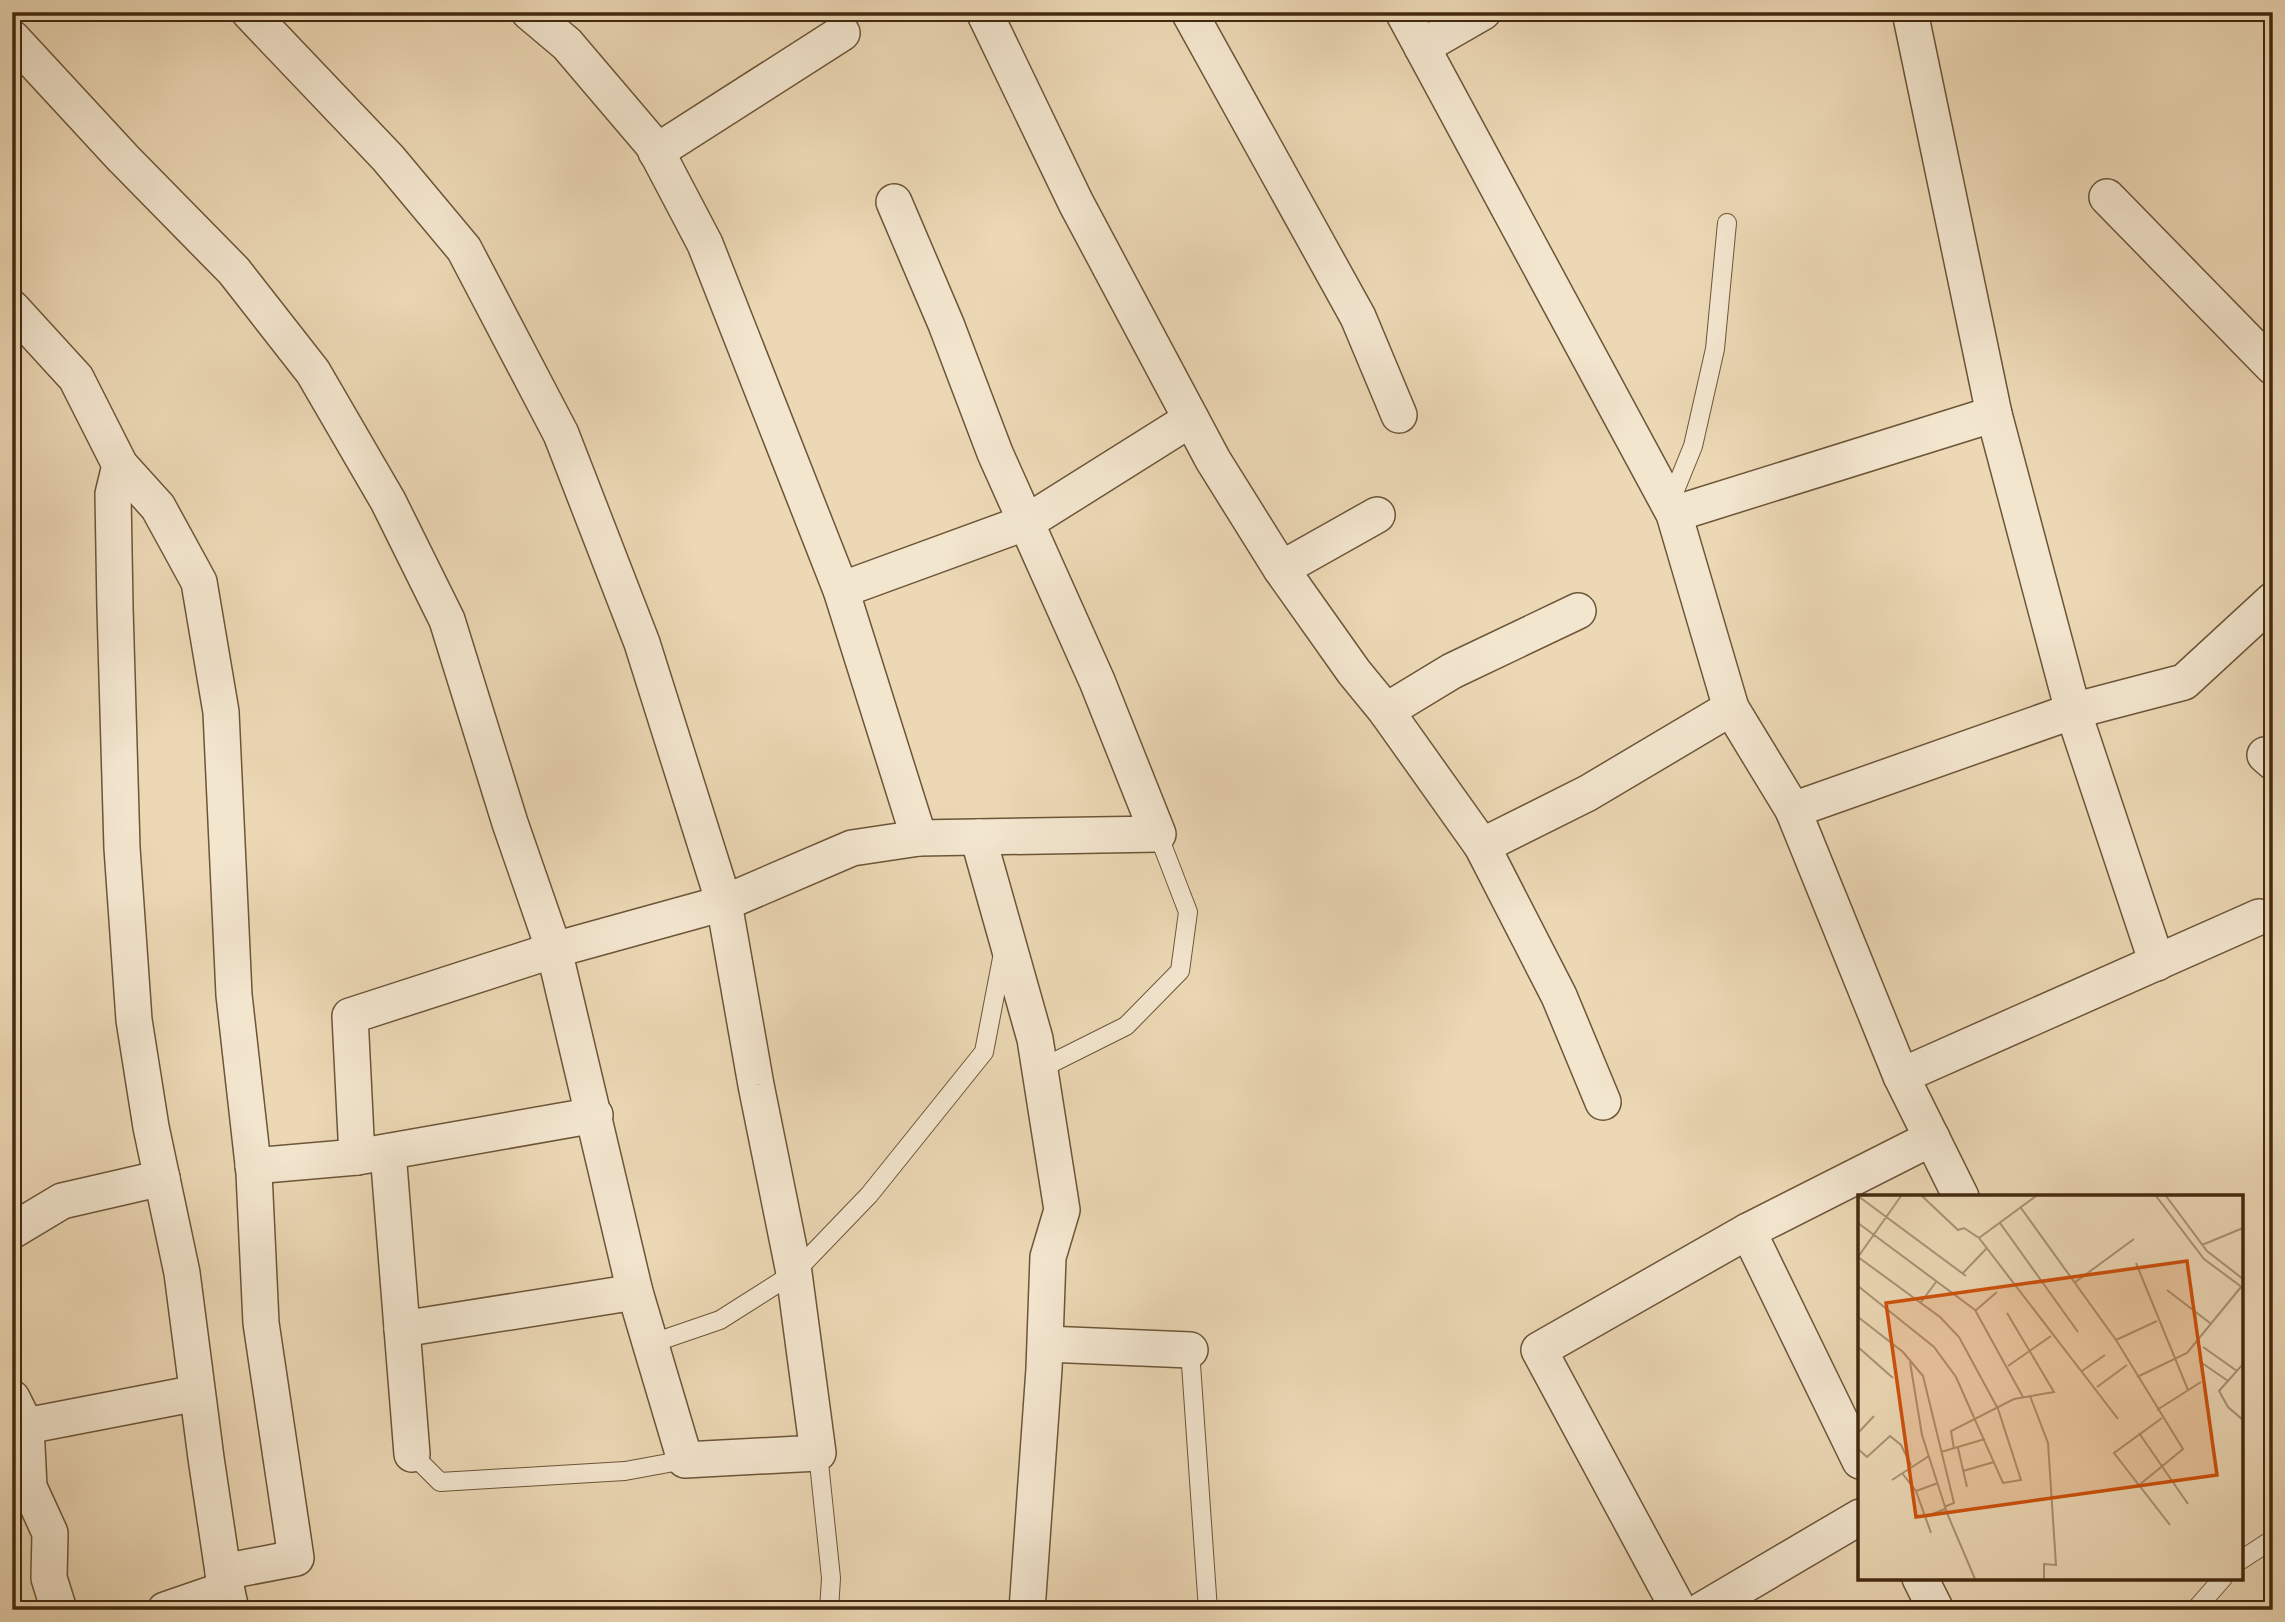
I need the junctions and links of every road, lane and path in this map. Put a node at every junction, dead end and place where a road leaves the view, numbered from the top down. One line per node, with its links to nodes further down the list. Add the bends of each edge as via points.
1 (529, 12): 11 (street, via 567,44)
2 (984, 12): 19 (street, via 1076,203)
3 (1189, 12): 18 (street, via 1358,317)
4 (1403, 12): 10 (street)
5 (1483, 12): 10 (street)
6 (1910, 12): 17 (street)
7 (262, 17): 36 (street, via 464,249 508,328 561,433 642,643)
8 (842, 33): 11 (street)
9 (12, 38): 39 (street, via 234,271 313,372 388,501 447,621)
10 (1422, 47): 21 (street)
11 (656, 152): 25 (street, via 705,244)
12 (2107, 197): 16 (street)
13 (894, 202): 23 (street)
14 (1727, 223): 21 (lane, via 1715,349 1693,446)
15 (12, 308): 20 (street, via 76,378)
16 (2273, 367)
17 (1994, 414): 21 (street); 30 (street)
18 (1399, 415)
19 (1191, 419): 23 (street); 24 (street)
20 (120, 465): 47 (street, via 158,508 199,582 221,712 234,995); 48 (street, via 113,494 122,848 134,1020)
21 (1671, 510): 28 (street)
22 (1377, 515): 24 (street)
23 (1027, 522): 25 (street); 32 (street)
24 (1281, 569): 29 (street)
25 (841, 590): 34 (street)
26 (2273, 600): 30 (street, via 2184,682)
27 (1578, 611): 29 (street, via 1452,671)
28 (1731, 708): 31 (street); 35 (street, via 1588,793)
29 (1386, 711): 35 (street)
30 (2073, 711): 31 (street); 40 (street)
31 (1793, 810): 42 (street)
32 (1158, 834): 33 (street); 41 (lane, via 1188,912 1180,971 1126,1026)
33 (978, 837): 34 (street); 38 (street)
34 (919, 838): 36 (street, via 852,848)
35 (1482, 846): 43 (street, via 1559,996)
36 (724, 903): 39 (street); 52 (street)
37 (2259, 917): 40 (street)
38 (1006, 938): 41 (street); 52 (lane, via 984,1052 869,1195)
39 (554, 950): 44 (street); 46 (street, via 350,1016)
40 (2157, 963): 42 (street)
41 (1040, 1069): 56 (street, via 1062,1210 1048,1257)
42 (1901, 1076): 45 (street)
43 (1603, 1102)
44 (595, 1115): 46 (street); 53 (street)
45 (1932, 1138): 49 (street); 51 (street)
46 (372, 1155): 47 (street); 54 (street)
47 (253, 1166): 69 (street, via 261,1323 296,1558)
48 (162, 1178): 50 (street, via 62,1201); 58 (street, via 182,1273)
49 (1960, 1195)
50 (15, 1218)
51 (1748, 1231): 62 (street); 75 (street, via 1539,1350)
52 (794, 1273): 55 (lane, via 720,1320); 60 (street)
53 (635, 1292): 54 (street); 55 (street)
54 (402, 1329): 61 (street)
55 (650, 1344): 63 (street)
56 (1046, 1344): 57 (street); 73 (street)
57 (1190, 1350): 74 (lane)
58 (197, 1392): 59 (street); 69 (street)
59 (19, 1412): 70 (street, via 29,1486 50,1534 49,1578)
60 (818, 1453): 63 (street); 72 (lane, via 831,1578)
61 (412, 1454): 63 (lane, via 440,1482 625,1471)
62 (1858, 1457)
63 (685, 1460)
64 (1858, 1518): 76 (street)
65 (2273, 1539): 66 (lane)
66 (2243, 1559)
67 (1921, 1580): 77 (street)
68 (2221, 1580): 78 (lane)
69 (227, 1590): 71 (street)
70 (59, 1610)
71 (165, 1610)
72 (829, 1610)
73 (1027, 1610)
74 (1208, 1610)
75 (1679, 1610)
76 (1702, 1610)
77 (1936, 1610)
78 (2195, 1610)

